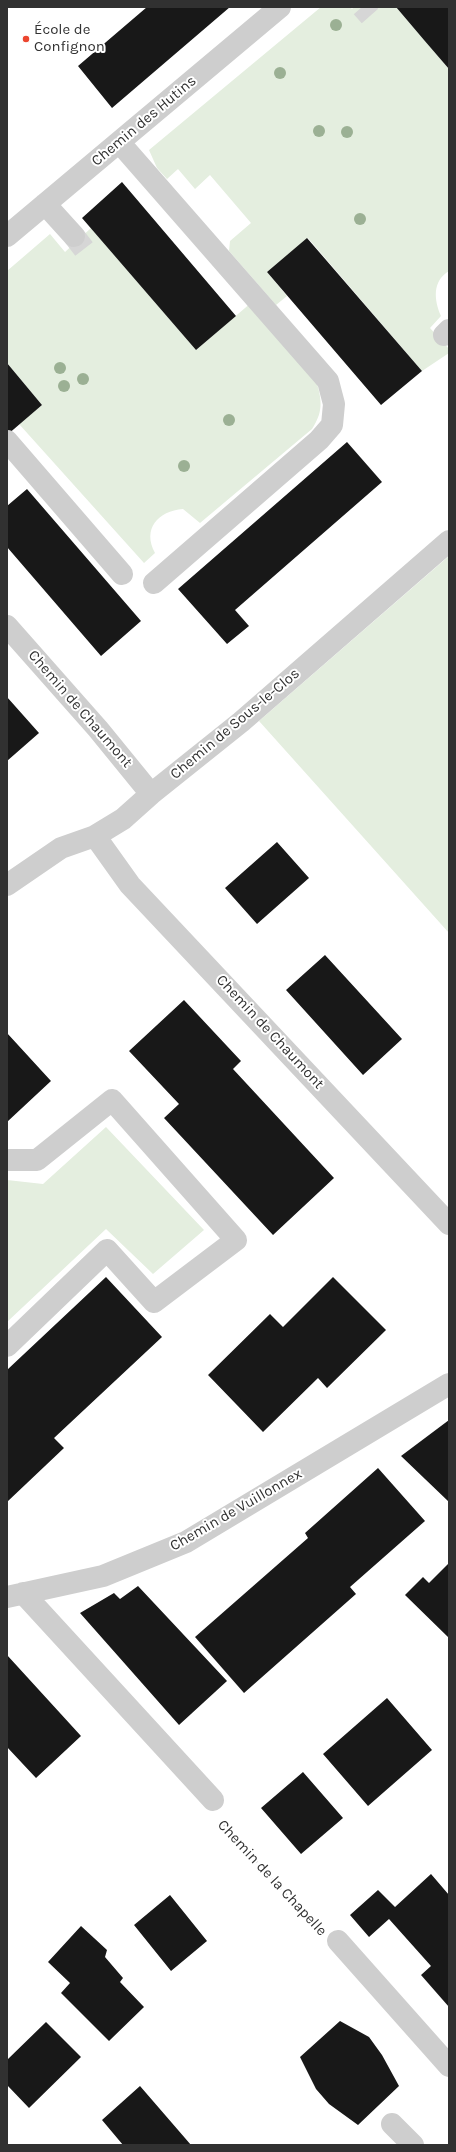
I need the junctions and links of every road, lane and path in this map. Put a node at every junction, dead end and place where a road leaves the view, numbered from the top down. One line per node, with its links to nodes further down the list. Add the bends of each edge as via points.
1 (280, 7): 2 (street, Chemin des Hutins)
2 (119, 142): 3 (street, Chemin des Hutins); 9 (street, via 328,381 334,404 332,425 319,440)
3 (45, 204): 4 (street, Chemin des Hutins); 5 (street)
4 (7, 236)
5 (74, 236)
6 (7, 441): 8 (street)
7 (449, 541): 11 (street, Chemin de Sous-le-Clos, via 241,722)
8 (122, 574)
9 (154, 583)
10 (7, 626): 11 (street, Chemin de Chaumont, via 98,729)
11 (151, 794): 12 (street, Chemin de Sous-le-Clos, via 123,819)
12 (95, 836): 13 (street, Chemin de Sous-le-Clos, via 62,848); 15 (street, Chemin de Chaumont, via 130,885)
13 (7, 885)
14 (7, 1160): 16 (street, via 37,1160 112,1100 236,1240 154,1302 107,1250)
15 (449, 1224)
16 (7, 1346)
17 (449, 1384): 18 (street, Chemin de Vuillonnex, via 186,1542 103,1576)
18 (15, 1595): 19 (street, Chemin de la Chapelle)
19 (213, 1800): 20 (path, Chemin de la Chapelle, via 214,1815 325,1938)
20 (338, 1941): 21 (street, Chemin de la Chapelle)
21 (449, 2066)
22 (392, 2124): 23 (street)
23 (413, 2145)

